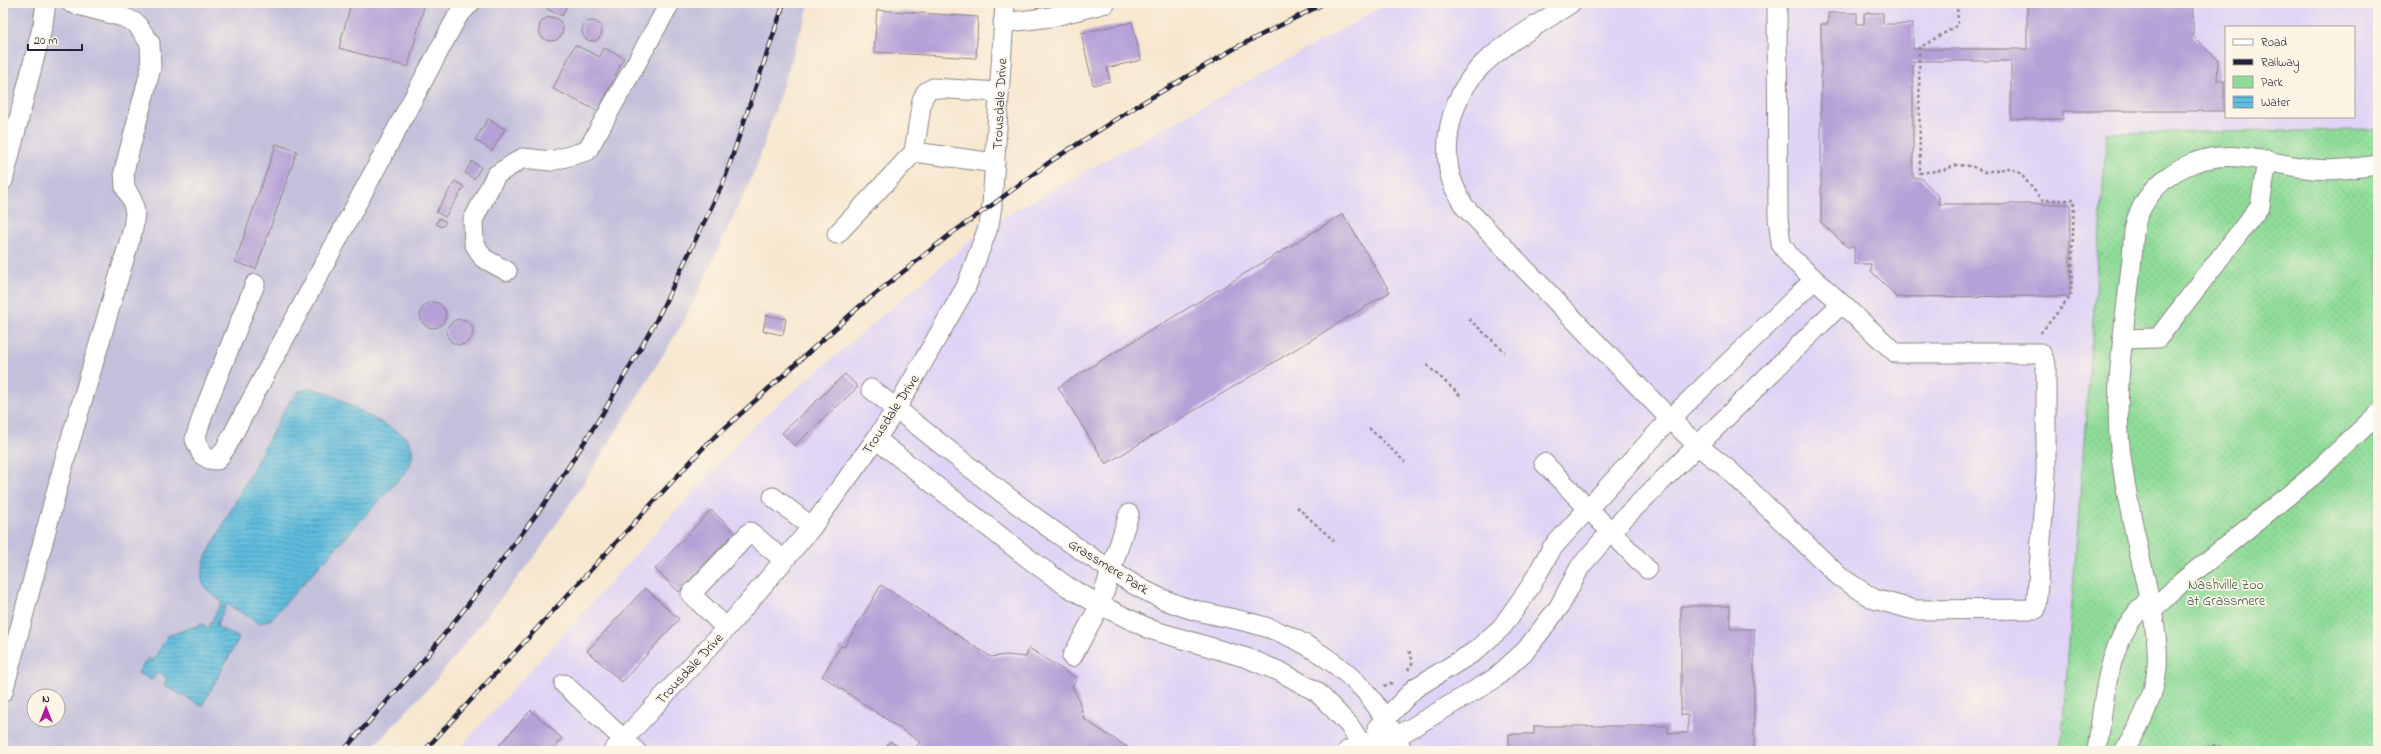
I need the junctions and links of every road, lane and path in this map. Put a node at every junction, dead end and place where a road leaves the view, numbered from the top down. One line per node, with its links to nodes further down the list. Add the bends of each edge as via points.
1 (46, 3): 16 (street, via 43,24)
2 (71, 3): 56 (street, via 136,23 150,43 151,68 124,171 125,187 132,200 134,212 133,229 65,459)
3 (470, 3): 20 (street, via 457,17 225,450 217,460 209,459 202,455 195,438)
4 (670, 3): 18 (street, via 586,152 551,161 523,158 496,175 473,220 474,243 483,258)
5 (1004, 3): 10 (street, Trousdale Drive)
6 (1106, 3): 10 (street, via 1051,17)
7 (1571, 3): 31 (street, via 1480,67 1472,77 1459,99 1449,127 1449,170 1454,186 1469,213)
8 (1777, 3): 19 (street, via 1779,238 1783,250)
9 (1957, 3): 25 (path, via 1958,25 1919,48 1920,173 1957,165 1971,166 1984,172 2010,168 2020,172 2042,200 2074,200 2071,296 2035,338)
10 (1003, 23): 11 (street, Trousdale Drive)
11 (999, 92): 12 (street, via 933,88 926,92 922,100); 14 (street, Trousdale Drive)
12 (914, 152): 14 (street); 17 (street)
13 (2267, 160): 15 (street, via 2311,169 2333,170); 23 (street, via 2260,206 2158,338); 23 (street, via 2212,156 2171,174 2153,190 2140,209 2134,230)
14 (995, 163): 29 (street, Trousdale Drive, via 989,225 979,256 966,286)
15 (2378, 165)
16 (3, 181)
17 (837, 234)
18 (506, 271)
19 (1814, 280): 21 (street); 31 (street)
20 (255, 284)
21 (1840, 304): 25 (street, via 1896,353); 34 (street)
22 (1470, 319): 24 (path)
23 (2122, 339): 47 (street, via 2121,461)
24 (1505, 352)
25 (2035, 353): 34 (street, via 2041,353 2046,364 2046,473 2036,609 1915,610 1874,599 1840,577 1729,470)
26 (1427, 365): 28 (path)
27 (871, 389): 29 (street, Grassmere Park)
28 (1464, 398)
29 (896, 409): 33 (street, Trousdale Drive); 46 (street, Grassmere Park, via 1047,526)
30 (2378, 414): 47 (street, via 2311,477 2183,581)
31 (1670, 419): 34 (street); 39 (street)
32 (1369, 428): 35 (path)
33 (876, 439): 41 (street, Trousdale Drive); 48 (street, via 1033,562 1068,587)
34 (1698, 446): 42 (street)
35 (1405, 462)
36 (1544, 462): 39 (street)
37 (774, 497): 41 (street)
38 (1297, 507): 43 (path)
39 (1588, 507): 42 (street); 57 (street, via 1552,548 1530,587 1502,627 1474,652 1415,688)
40 (1129, 514): 46 (street)
41 (812, 527): 44 (street, Trousdale Drive)
42 (1611, 531): 45 (street); 58 (street, via 1580,567 1559,606 1526,650 1494,679)
43 (1334, 541)
44 (784, 560): 49 (street, Trousdale Drive); 49 (street, via 750,532 691,594)
45 (1647, 569)
46 (1110, 570): 48 (street); 57 (street, Grassmere Park, via 1148,593 1193,610 1247,621 1302,642 1329,660 1364,690)
47 (2150, 604): 61 (street, via 2128,624 2119,642 2112,664); 62 (street, via 2157,642 2157,670 2149,700)
48 (1100, 605): 51 (street); 60 (street, via 1152,630 1247,658 1281,672 1317,692 1349,725)
49 (726, 628): 59 (street, Trousdale Drive)
50 (1408, 650): 52 (path, via 1413,662)
51 (1072, 657)
52 (1407, 672)
53 (1399, 680): 55 (path)
54 (564, 684): 59 (street)
55 (1379, 687)
56 (3, 692)
57 (1385, 719): 58 (street, Grassmere Park); 60 (street)
58 (1399, 744): 60 (street)
59 (624, 747)
60 (1358, 748)
61 (2097, 751)
62 (2124, 751)
63 (2164, 751): 64 (path)
64 (2168, 751)
65 (2189, 751): 66 (path, via 2216,745)
66 (2228, 751)

